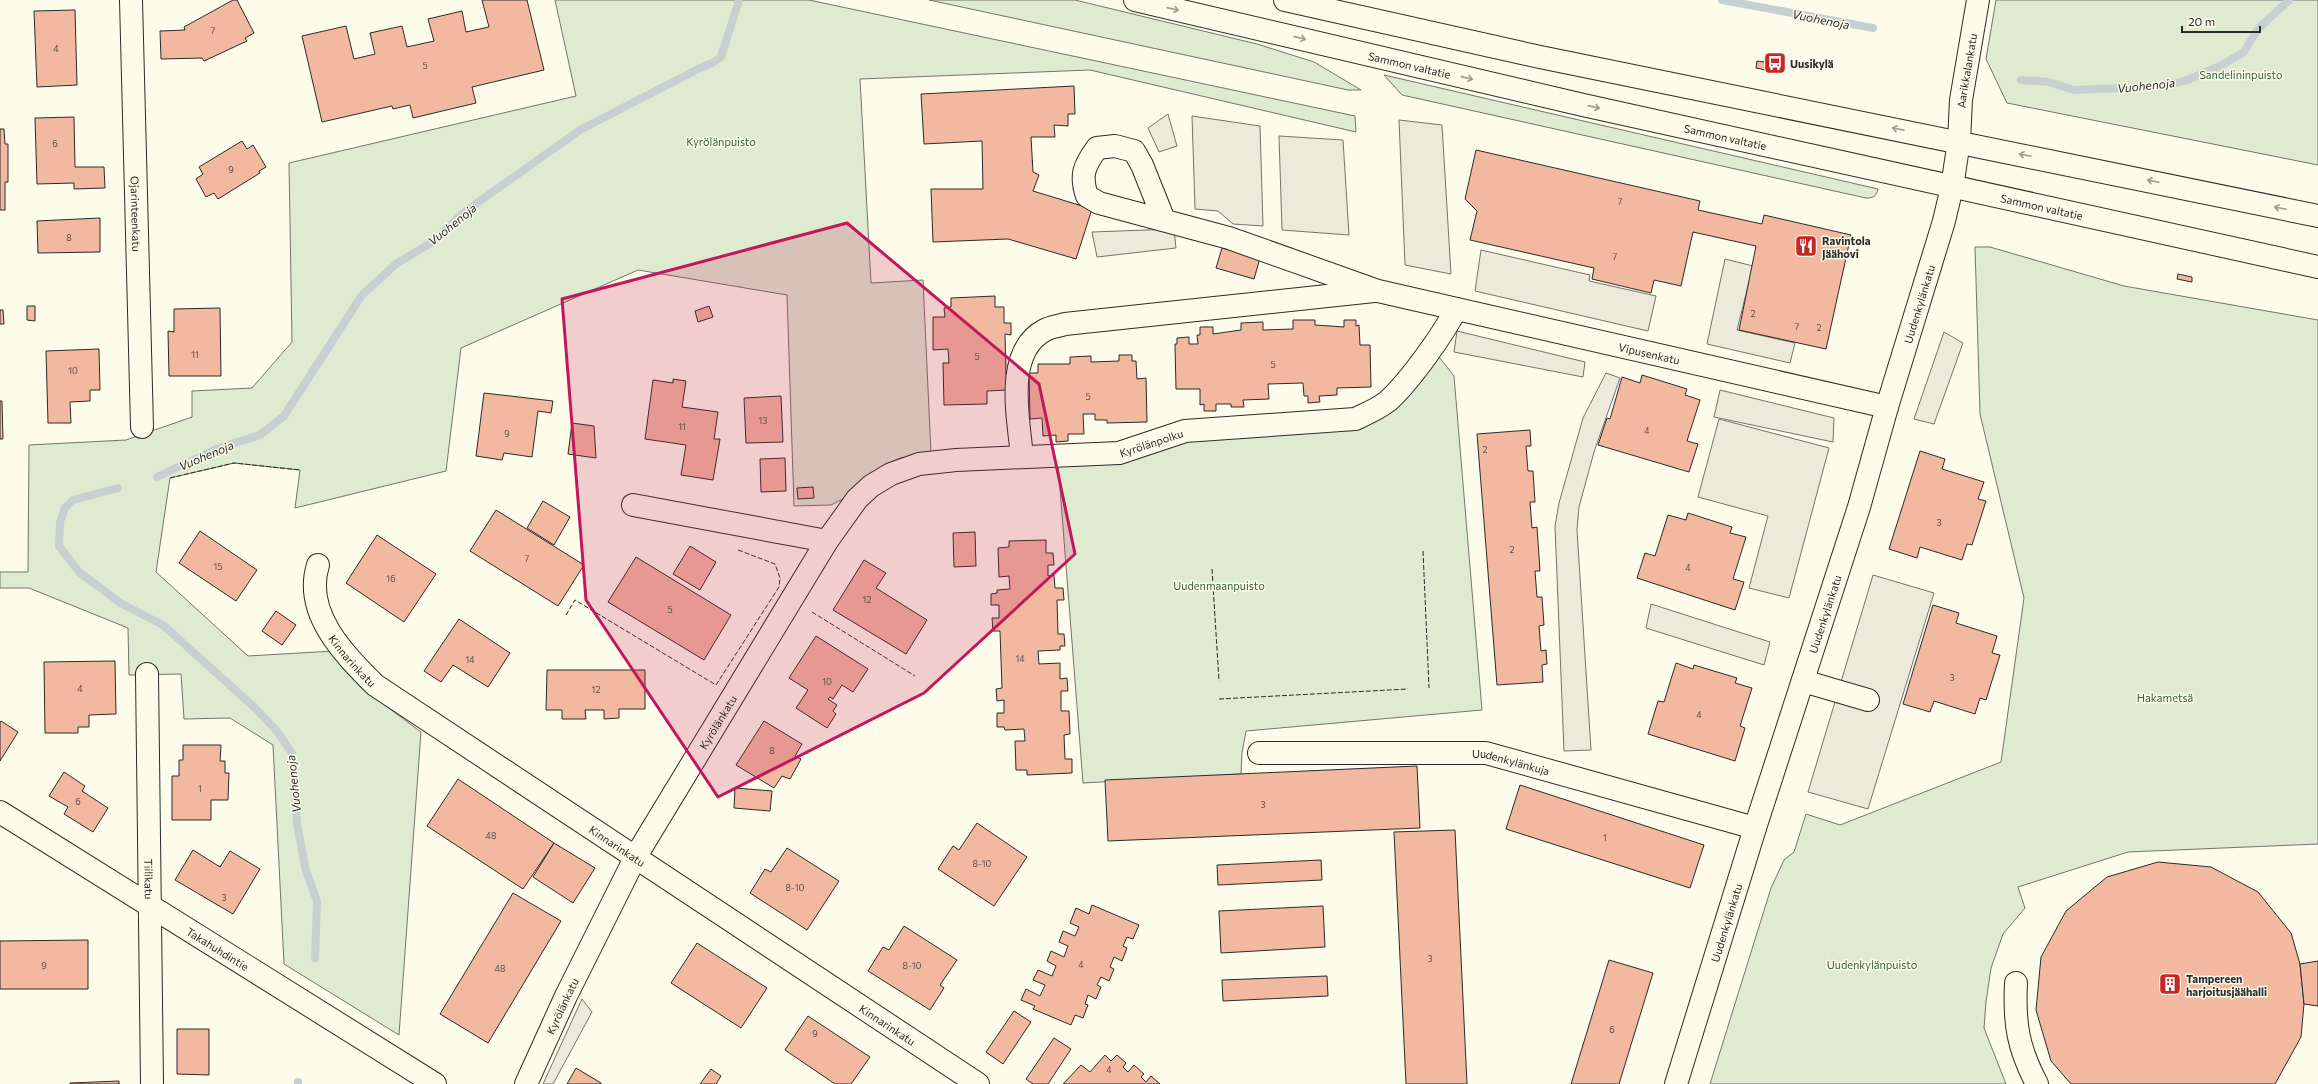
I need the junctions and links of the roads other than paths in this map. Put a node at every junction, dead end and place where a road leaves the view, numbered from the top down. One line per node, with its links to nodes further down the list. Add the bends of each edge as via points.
1 (131, 0): 13 (street, Ojarinteenkatu)
2 (1135, 0): 6 (street, Sammon valtatie, one-way to 6, via 1583,105)
3 (1285, 0): 5 (street, one-way to 3, via 1540,57)
4 (1978, 0): 5 (street, Aarikkalankatu, via 1961,100)
5 (1959, 141): 6 (street, Uudenkylänkatu); 7 (street, one-way to 5)
6 (1952, 187): 9 (street, Sammon valtatie); 12 (street, Uudenkylänkatu)
7 (2318, 216)
8 (1164, 220): 10 (street, via 1229,238)
9 (2318, 267)
10 (1378, 291): 11 (street, Vipusenkatu); 14 (street, via 1065,324 1045,330 1025,349 1018,364 1017,399)
11 (1456, 309): 12 (street, Vipusenkatu); 14 (street, Kyrölänpolku, via 1448,325 1407,380 1374,411 1355,419 1185,431 1119,453)
12 (1887, 407): 19 (street, Uudenkylänkatu, via 1859,507)
13 (142, 427)
14 (1022, 458): 16 (street, Kyrölänpolku, via 918,464 891,474 871,486 857,499)
15 (633, 505): 16 (street)
16 (827, 541): 24 (street, Kyrölänkatu)
17 (318, 564): 24 (street, Kinnarinkatu, via 315,597 321,616 347,655 375,685)
18 (147, 674): 25 (street, Tiilikatu)
19 (1803, 681): 20 (street); 23 (street, Uudenkylänkatu)
20 (1868, 700)
21 (1259, 753): 23 (street, Uudenkylänkuja, via 1488,754)
22 (0, 812): 25 (street, Takahuhdintie)
23 (1755, 828): 31 (street, Uudenkylänkatu)
24 (636, 856): 29 (street, Kyrölänkatu, via 566,996); 30 (street, Kinnarinkatu)
25 (148, 904): 27 (street, Tiilikatu); 28 (street, Takahuhdintie)
26 (2016, 983): 32 (street, via 2018,1041)
27 (152, 1084)
28 (435, 1084)
29 (526, 1084)
30 (978, 1084)
31 (1676, 1084)
32 (2037, 1084)

